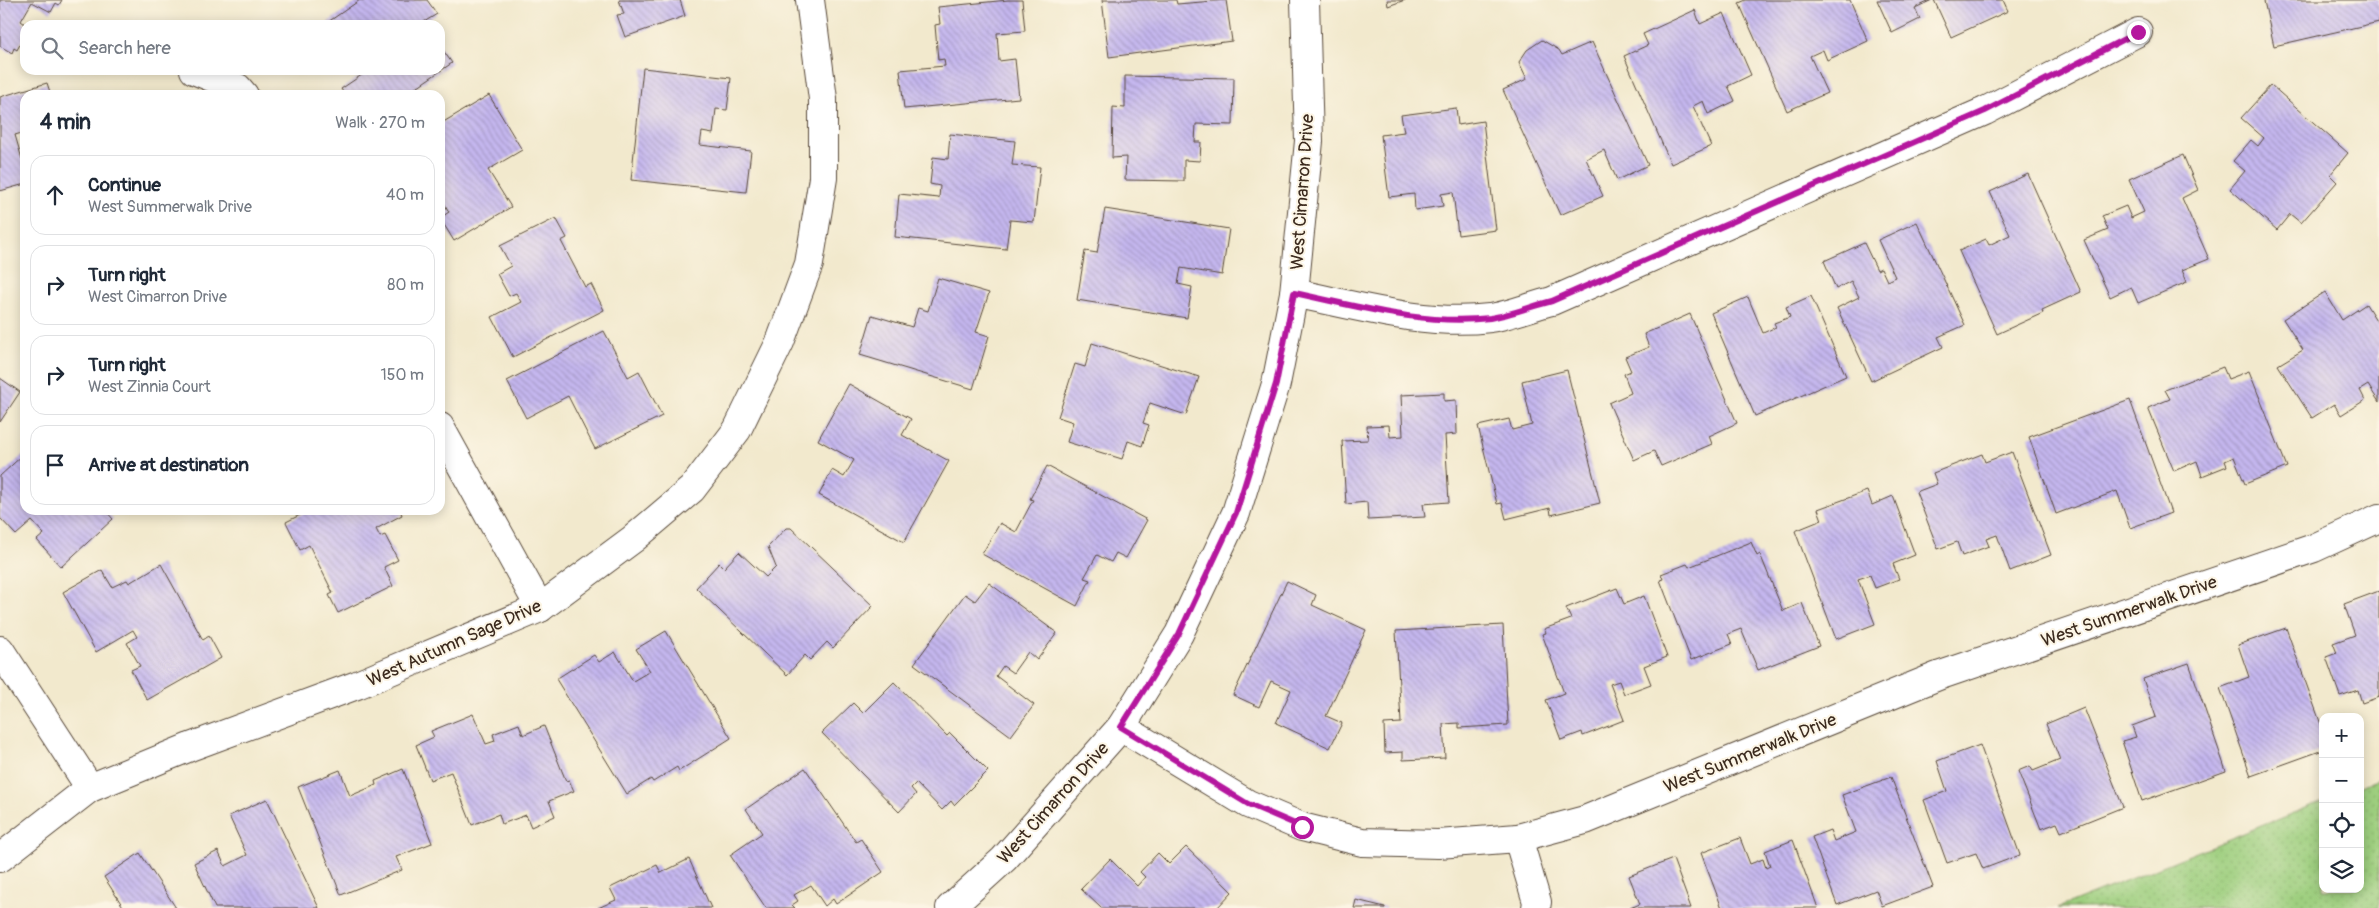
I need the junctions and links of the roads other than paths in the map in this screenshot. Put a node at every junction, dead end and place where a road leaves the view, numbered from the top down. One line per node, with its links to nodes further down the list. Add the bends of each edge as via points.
1 (810, 0): 9 (street, West Autumn Sage Drive, via 823,99 822,178 809,264 780,342 737,430 692,489 633,540)
2 (1305, 0): 6 (street, West Cimarron Drive, via 1309,141)
3 (2138, 32): 6 (street, via 1985,111 1552,301 1490,318 1437,319 1388,313)
4 (206, 75): 5 (street)
5 (240, 90)
6 (1294, 293): 11 (street, West Cimarron Drive, via 1276,384 1236,513 1179,634)
7 (445, 436): 9 (street)
8 (2379, 518): 13 (street, West Summerwalk Drive, via 2314,548 1938,676 1585,820)
9 (540, 608): 12 (street, West Autumn Sage Drive, via 357,685)
10 (0, 650): 12 (street)
11 (1121, 727): 13 (street, West Summerwalk Drive, via 1248,804 1302,827 1362,842 1438,844); 15 (street, West Cimarron Drive, via 1004,859)
12 (90, 788): 14 (street, West Autumn Sage Drive)
13 (1518, 838): 16 (street)
14 (0, 858)
15 (950, 908)
16 (1536, 908)

